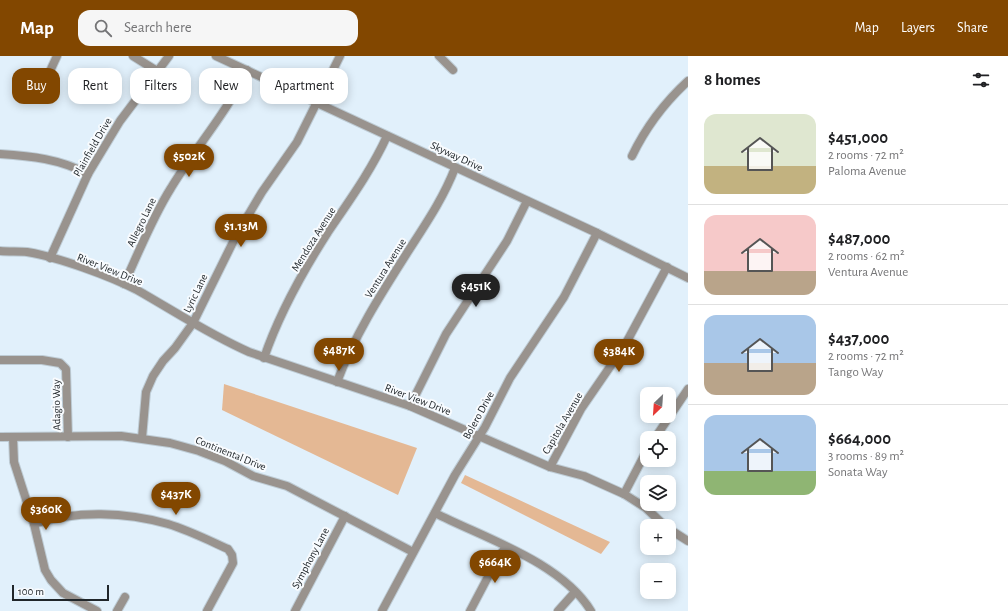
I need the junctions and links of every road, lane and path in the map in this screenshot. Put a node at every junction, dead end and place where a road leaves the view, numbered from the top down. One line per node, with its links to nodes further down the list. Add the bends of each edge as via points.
1 (57, 56): 7 (street)
2 (133, 56): 8 (street)
3 (169, 56): 9 (street, Plainfield Drive)
4 (216, 56): 10 (street, Skyway Drive)
5 (340, 56): 11 (street, Lyric Lane)
6 (439, 56): 12 (street)
7 (51, 68)
8 (151, 68)
9 (160, 68)
10 (243, 68)
11 (334, 68)
12 (452, 70)
13 (688, 81): 20 (street, via 654,118)
14 (133, 104): 22 (street, Plainfield Drive)
15 (230, 104): 29 (street, Allegro Lane, via 170,189)
16 (316, 104): 30 (street, Lyric Lane, via 297,142 262,192 237,234)
17 (319, 104): 18 (street, Skyway Drive)
18 (387, 136): 21 (street, Skyway Drive); 31 (street, Mendoza Avenue, via 363,182 308,266)
19 (0, 154): 22 (street, via 51,160)
20 (632, 156)
21 (455, 168): 23 (street, Skyway Drive); 33 (street, Ventura Avenue, via 438,205 360,331)
22 (88, 174): 26 (street, Plainfield Drive)
23 (527, 201): 24 (street, Skyway Drive); 35 (street, via 503,248 446,334)
24 (597, 233): 27 (street, Skyway Drive); 37 (street, Bolero Drive, via 564,297 518,366)
25 (0, 251): 26 (street, River View Drive, via 27,252)
26 (50, 258): 29 (street, River View Drive)
27 (667, 267): 28 (street, Skyway Drive); 43 (street, Capitola Avenue, via 625,345 581,409)
28 (688, 278)
29 (124, 284): 30 (street, River View Drive)
30 (193, 323): 31 (street, River View Drive, via 230,344); 41 (street, Lyric Lane, via 153,376 146,392)
31 (264, 358): 33 (street, River View Drive)
32 (0, 360): 40 (street, Adagio Way, via 42,360 60,363 66,369)
33 (337, 382): 35 (street, River View Drive)
34 (688, 389): 36 (street)
35 (410, 406): 37 (street, River View Drive)
36 (660, 431)
37 (480, 435): 43 (street, River View Drive); 45 (street, Bolero Drive)
38 (0, 437): 39 (street, Continental Drive)
39 (13, 437): 40 (street, Continental Drive); 48 (street, via 14,462)
40 (68, 437): 41 (street, Continental Drive)
41 (142, 438): 46 (street, Continental Drive, via 200,451 253,476 287,486)
42 (640, 463): 44 (street)
43 (550, 467): 44 (street, River View Drive, via 584,476)
44 (624, 494): 47 (street, River View Drive)
45 (435, 513): 51 (street); 52 (street, Bolero Drive)
46 (345, 516): 52 (street, Continental Drive); 58 (street, Symphony Lane)
47 (658, 519)
48 (34, 524): 55 (street, via 45,570 51,580 63,593); 57 (street, via 69,516 113,515 142,518 169,524 228,548 232,555 232,563)
49 (676, 533): 50 (street)
50 (688, 540)
51 (506, 547): 53 (street, via 559,576); 60 (street)
52 (413, 552): 59 (street, Bolero Drive)
53 (575, 592): 61 (street); 62 (street)
54 (125, 597): 56 (street)
55 (97, 611)
56 (117, 611)
57 (207, 611)
58 (295, 611)
59 (382, 611)
60 (470, 611)
61 (558, 611)
62 (591, 611)

